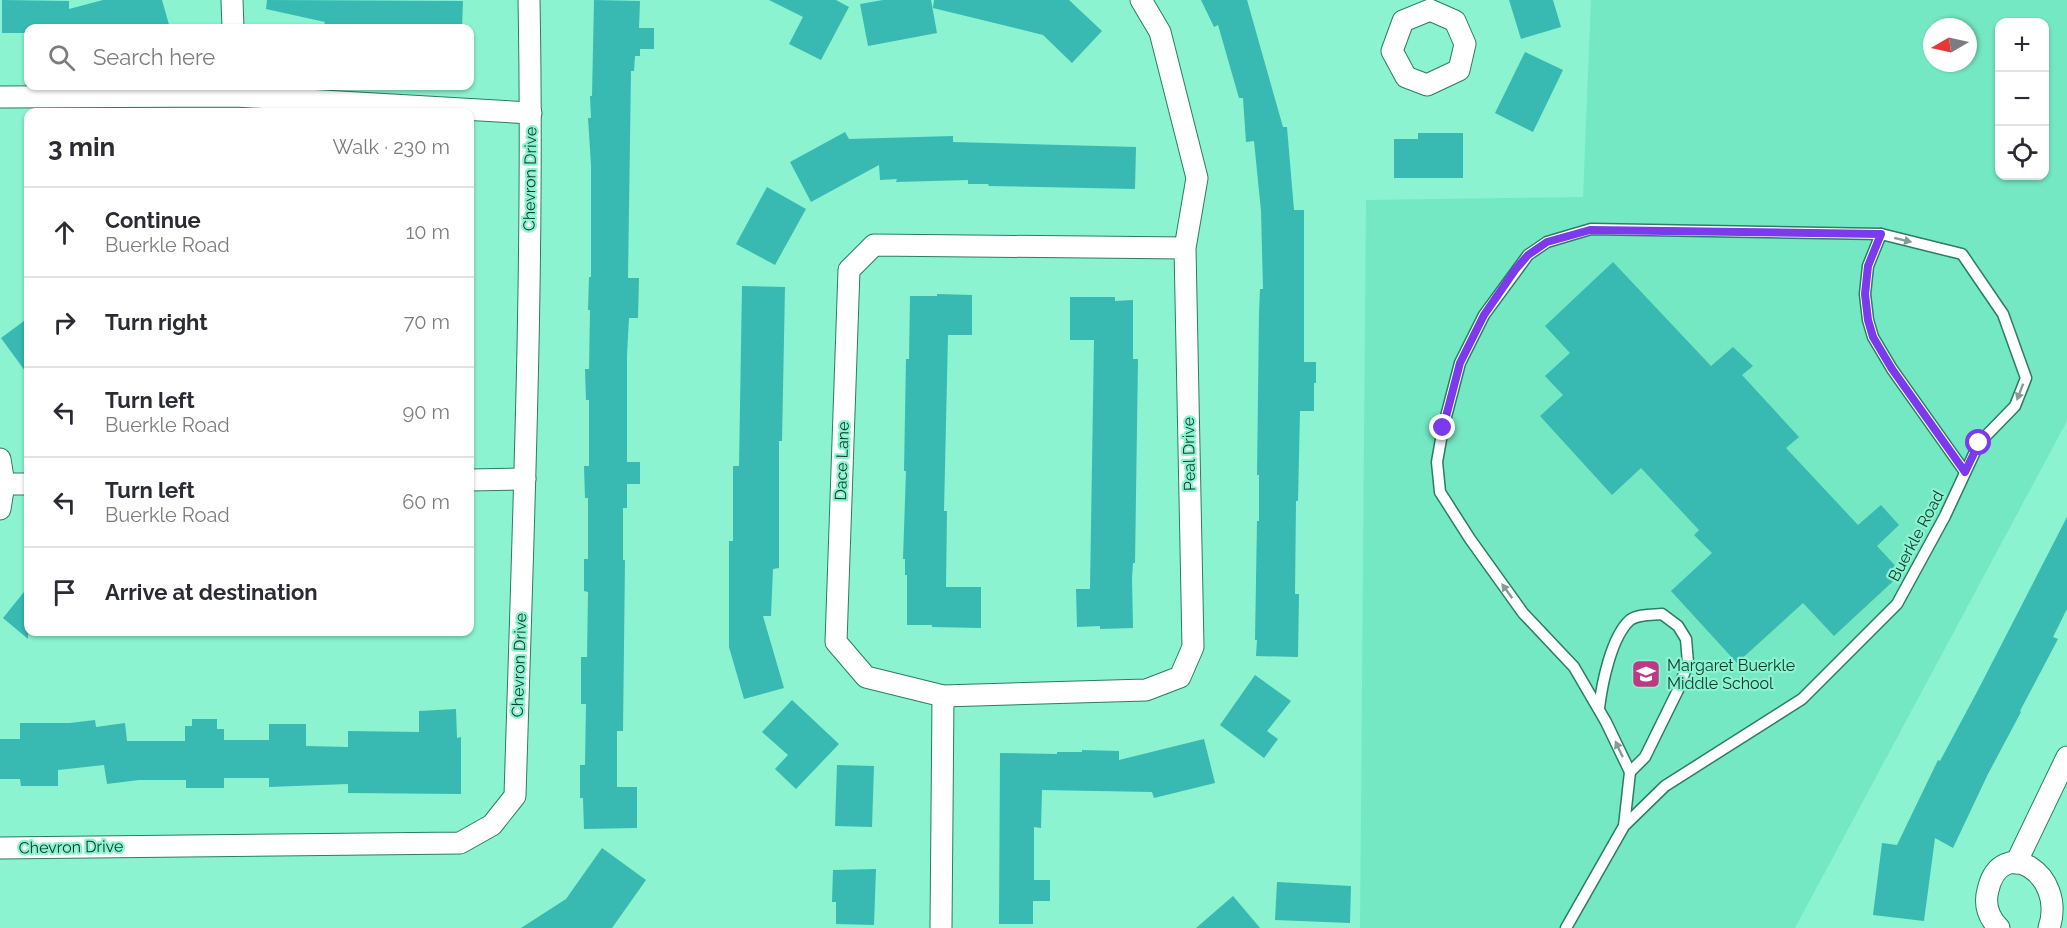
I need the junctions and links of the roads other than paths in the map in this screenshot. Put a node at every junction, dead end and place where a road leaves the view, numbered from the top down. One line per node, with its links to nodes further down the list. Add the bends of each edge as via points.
1 (232, 0): 4 (street)
2 (529, 0): 9 (street, Chevron Drive)
3 (1141, 0): 11 (street, Peal Drive, via 1160,32 1197,178)
4 (233, 24)
5 (236, 91): 6 (street); 7 (street)
6 (0, 97)
7 (464, 108)
8 (474, 109): 9 (street)
9 (531, 113): 14 (street, Chevron Drive)
10 (1881, 234): 13 (lane, via 1868,266 1865,294 1873,337); 13 (lane, Buerkle Road, one-way to 13, via 1962,254 2003,314 2026,378 2015,406 1979,443); 20 (lane, Buerkle Road, one-way to 10, via 1574,667 1523,613 1440,492 1437,462 1443,428 1460,363 1484,315 1528,255 1547,242 1590,230)
11 (1185, 248): 19 (street, Peal Drive, via 1193,647 1180,677 1146,690); 19 (street, Dace Lane, via 874,245 849,270 836,642 866,677)
12 (0, 459): 16 (street)
13 (1965, 472): 23 (lane, Buerkle Road, via 1897,604 1802,699 1665,786)
14 (525, 479): 15 (street); 24 (street, Chevron Drive, via 515,796 492,825 460,843)
15 (474, 480)
16 (4, 484): 17 (street); 18 (street)
17 (24, 484)
18 (0, 509)
19 (943, 696): 26 (street)
20 (1599, 709): 22 (lane, Buerkle Road, one-way to 20); 22 (lane, via 1618,637 1631,620 1662,614 1678,626 1686,639 1688,663 1645,757)
21 (2067, 757): 25 (street)
22 (1630, 772): 23 (lane, Buerkle Road)
23 (1624, 826): 27 (lane, Buerkle Road)
24 (0, 848)
25 (2016, 862): 28 (street, via 2000,871 1988,886 1988,911); 29 (street, via 2040,866 2058,883 2061,908)
26 (941, 928)
27 (1566, 928)
28 (1999, 928)
29 (2049, 928)

